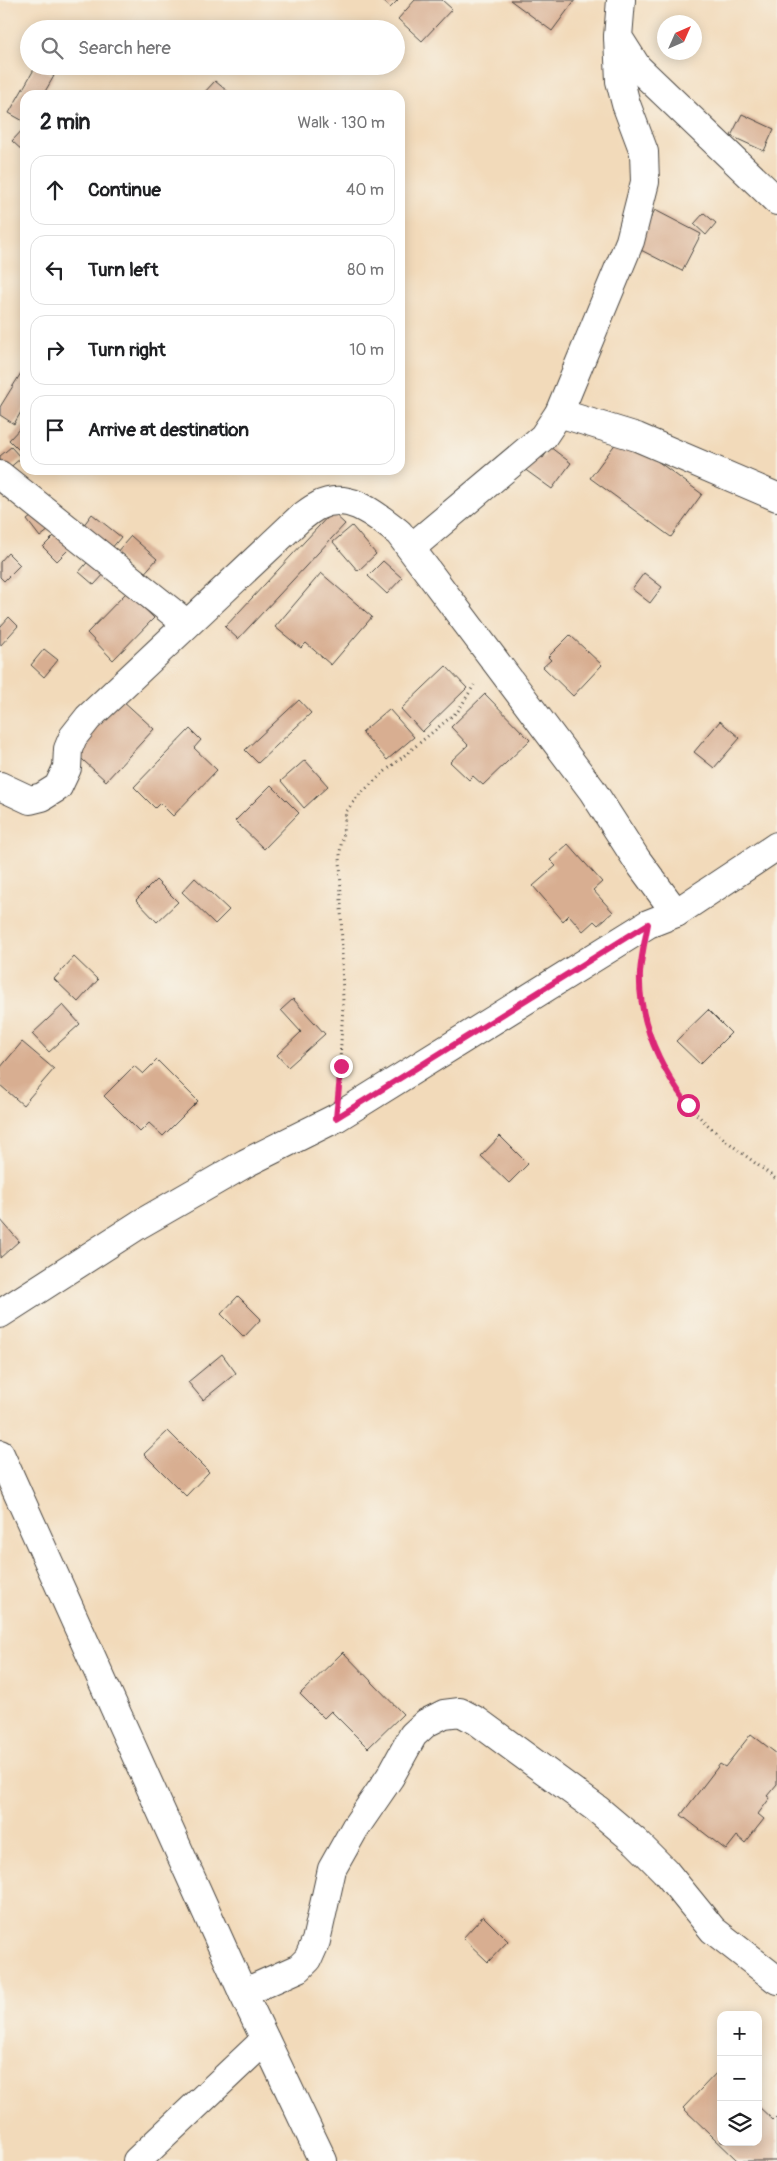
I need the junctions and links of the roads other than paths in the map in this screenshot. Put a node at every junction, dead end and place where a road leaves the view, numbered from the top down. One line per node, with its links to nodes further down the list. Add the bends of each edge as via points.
1 (621, 0): 2 (street)
2 (618, 37): 3 (street, via 637,67); 4 (street, via 620,81 644,152 645,182 630,241)
3 (777, 201)
4 (559, 413): 6 (street, via 636,437); 7 (street, via 543,437)
5 (0, 475): 8 (street)
6 (777, 497)
7 (411, 548): 8 (street, via 399,532 369,510 342,500 319,505 298,519); 11 (street, via 592,790)
8 (187, 624): 9 (street, via 78,730 68,749 67,768 58,788 42,798 30,800)
9 (0, 786)
10 (777, 846): 11 (street)
11 (676, 913): 12 (street, via 648,924 336,1118 246,1162 165,1210)
12 (0, 1314)
13 (0, 1454): 15 (street)
14 (777, 1980): 15 (street, via 713,1930 665,1871 597,1809 460,1712 444,1714 426,1722 413,1735 390,1777 355,1828 332,1868 316,1941 308,1959 299,1968)
15 (243, 1993): 16 (street)
16 (265, 2040): 17 (street); 18 (street)
17 (137, 2161)
18 (324, 2161)

